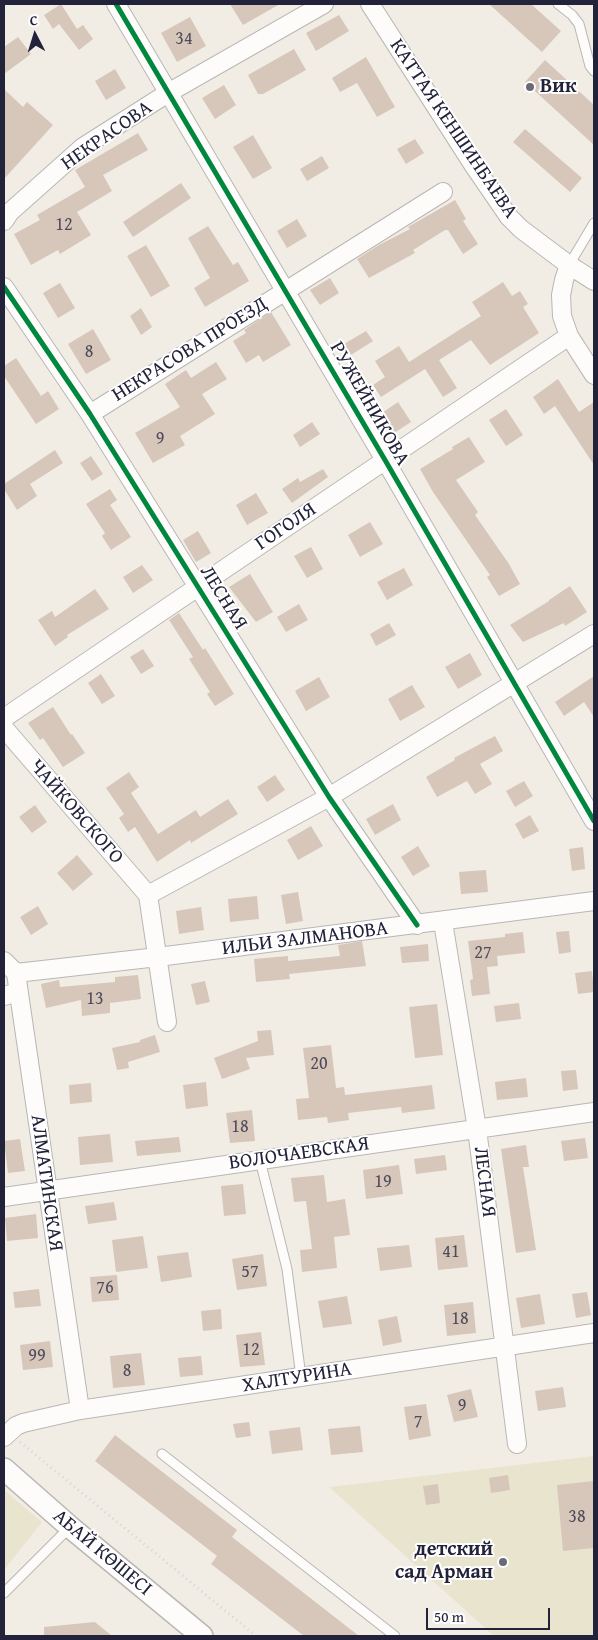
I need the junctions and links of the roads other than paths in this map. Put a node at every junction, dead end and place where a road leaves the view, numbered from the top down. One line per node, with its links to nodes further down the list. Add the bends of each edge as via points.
1 (116, 4): 6 (street, РУЖЕЙНИКОВА)
2 (324, 4): 6 (street, НЕКРАСОВА)
3 (370, 4): 10 (street, КАТТАЯ КЕНШИНБАЕВА, via 504,211 521,229)
4 (558, 4): 5 (lane, via 579,24)
5 (594, 71)
6 (168, 93): 8 (street, НЕКРАСОВА, via 83,147); 13 (street, РУЖЕЙНИКОВА)
7 (443, 192): 13 (street, НЕКРАСОВА ПРОЕЗД)
8 (4, 221)
9 (594, 223): 10 (lane)
10 (570, 265): 11 (street, КАТТАЯ КЕНШИНБАЕВА); 14 (street, via 561,295 562,316)
11 (594, 282)
12 (4, 287): 16 (street, ЛЕСНАЯ)
13 (285, 290): 16 (street, НЕКРАСОВА ПРОЕЗД); 17 (street, РУЖЕЙНИКОВА)
14 (569, 336): 15 (street); 17 (street, ГОГОЛЯ)
15 (594, 374)
16 (90, 414): 18 (street, ЛЕСНАЯ)
17 (385, 460): 18 (street, ГОГОЛЯ); 20 (street, РУЖЕЙНИКОВА)
18 (198, 587): 21 (street, ГОГОЛЯ); 23 (street, ЛЕСНАЯ)
19 (594, 634): 20 (street)
20 (515, 684): 23 (street); 24 (street, РУЖЕЙНИКОВА)
21 (4, 718)
22 (4, 728): 25 (street, ЧАЙКОВСКОГО)
23 (329, 797): 25 (street); 28 (street, ЛЕСНАЯ)
24 (594, 821)
25 (148, 895): 29 (street)
26 (594, 901): 27 (street, ИЛЬИ ЗАЛМАНОВА)
27 (443, 922): 28 (street, ИЛЬИ ЗАЛМАНОВА); 34 (street, ЛЕСНАЯ)
28 (417, 925): 29 (street, ИЛЬИ ЗАЛМАНОВА)
29 (158, 957): 30 (street, ИЛЬИ ЗАЛМАНОВА); 32 (street)
30 (10, 967): 31 (street, АЛМАТИНСКАЯ)
31 (11, 994): 36 (street, АЛМАТИНСКАЯ)
32 (167, 1022)
33 (594, 1112): 34 (street, ВОЛОЧАЕВСКАЯ)
34 (477, 1129): 35 (street, ВОЛОЧАЕВСКАЯ); 39 (street, ЛЕСНАЯ)
35 (260, 1160): 36 (street, ВОЛОЧАЕВСКАЯ); 40 (lane, via 287,1269)
36 (48, 1191): 37 (street, ВОЛОЧАЕВСКАЯ); 41 (street, АЛМАТИНСКАЯ)
37 (4, 1197)
38 (594, 1333): 39 (street, ХАЛТУРИНА)
39 (504, 1347): 40 (street, ХАЛТУРИНА); 43 (street, ЛЕСНАЯ)
40 (301, 1377): 41 (street, ХАЛТУРИНА)
41 (80, 1410): 42 (street, ХАЛТУРИНА, via 22,1424)
42 (6, 1435)
43 (517, 1444)
44 (162, 1454): 49 (lane)
45 (4, 1469): 46 (street, АБАЙ КӨШЕСІ)
46 (70, 1527): 47 (lane); 48 (street, АБАЙ КӨШЕСІ)
47 (4, 1593)
48 (202, 1636)
49 (395, 1636)

